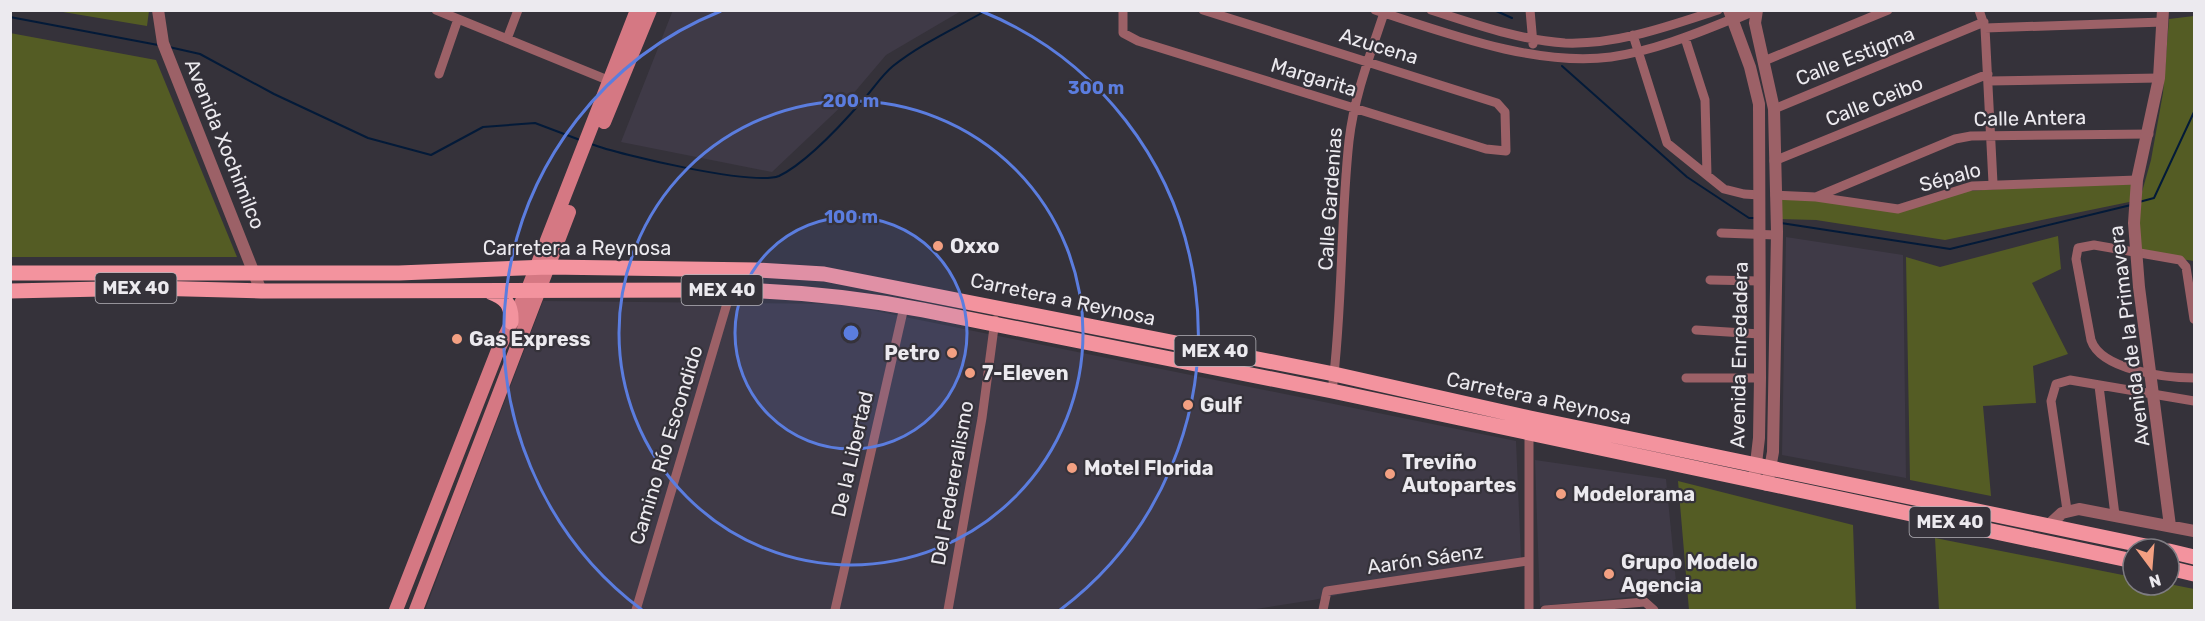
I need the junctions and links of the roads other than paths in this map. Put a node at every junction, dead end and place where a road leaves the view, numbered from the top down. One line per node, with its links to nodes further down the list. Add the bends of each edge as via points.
1 (158, 10): 51 (street, Avenida Xochimilco, via 159,26 176,75)
2 (436, 10): 17 (street)
3 (518, 10): 23 (street)
4 (637, 10): 32 (main road)
5 (650, 10): 35 (main road)
6 (1123, 10): 33 (street, Margarita, via 1121,25 1126,36 1137,41)
7 (1203, 10): 27 (street, Azucena)
8 (1431, 10): 18 (street)
9 (1530, 10): 24 (street)
10 (1718, 10): 21 (street)
11 (1755, 10): 15 (street); 28 (street, Avenida Enredadera)
12 (1888, 10): 28 (street)
13 (1979, 10): 19 (street)
14 (1380, 12): 20 (street, Azucena); 27 (street, Calle Gardenias)
15 (1730, 15): 22 (street, Azucena); 44 (street, Avenida Enredadera, via 1759,104)
16 (2163, 16): 19 (street, Calle Estigma); 31 (street, Avenida de la Primavera)
17 (458, 19): 23 (street); 29 (street)
18 (1458, 19): 20 (street); 24 (street)
19 (1985, 25): 30 (street); 34 (street, Calle Estigma)
20 (1453, 33): 26 (street, Azucena)
21 (1633, 35): 24 (street, via 1577,43); 25 (street)
22 (1685, 38): 25 (street, Azucena); 40 (street, via 1705,100)
23 (507, 39): 32 (street)
24 (1533, 39): 26 (street)
25 (1638, 51): 26 (street, Azucena, via 1595,58); 40 (street, via 1663,136)
26 (1532, 52)
27 (1368, 62): 33 (street, Calle Gardenias); 38 (street, Azucena, via 1497,103 1505,112 1508,142)
28 (1764, 62): 34 (street, Avenida Enredadera)
29 (439, 74)
30 (1989, 77): 31 (street, Calle Ceibo); 37 (street); 39 (street, Calle Ceibo)
31 (2159, 78): 36 (street, Avenida de la Primavera)
32 (610, 81): 35 (main road)
33 (1354, 108): 38 (street, Margarita); 70 (street, Calle Gardenias)
34 (1774, 110): 39 (street, Avenida Enredadera)
35 (596, 131): 50 (main road)
36 (2149, 134): 37 (street, Calle Antera); 41 (street, Avenida de la Primavera)
37 (1991, 136): 42 (street); 43 (street, Calle Antera, via 1955,139)
38 (1504, 152)
39 (1774, 161): 45 (street, Avenida Enredadera)
40 (1707, 175): 44 (street, via 1730,191)
41 (2137, 180): 42 (street, Sépalo); 49 (street, Avenida de la Primavera)
42 (1993, 183): 43 (street, Sépalo, via 1898,209)
43 (1816, 197): 45 (street, Sépalo)
44 (1761, 201): 45 (street); 46 (street, Avenida Enredadera)
45 (1775, 201): 48 (street, Avenida Enredadera)
46 (1761, 230): 47 (street); 48 (street); 55 (street, Avenida Enredadera)
47 (1721, 233)
48 (1777, 234): 81 (street, Avenida Enredadera)
49 (2135, 252): 65 (street, via 2184,262); 71 (street, Avenida de la Primavera); 71 (street, via 2094,244 2078,248 2076,259 2096,351 2120,365)
50 (542, 267): 51 (main road, Carretera a Reynosa / MEX 40, via 399,273 385,265 260,264); 52 (main road, Carretera a Reynosa / MEX 40); 57 (main road)
51 (251, 270): 53 (main road, MEX 40); 56 (main road, via 233,279 162,282); 61 (street, Avenida Xochimilco)
52 (757, 270): 58 (main road, via 754,279 746,282 608,284); 64 (main road, Carretera a Reynosa / MEX 40, via 832,275)
53 (10, 273)
54 (1710, 280): 55 (street)
55 (1760, 281): 69 (street, Avenida Enredadera)
56 (149, 288): 60 (main road, Carretera a Reynosa / MEX 40); 61 (main road, Carretera a Reynosa / MEX 40)
57 (534, 289): 58 (main road, Carretera a Reynosa / MEX 40); 62 (main road, Carretera a Reynosa / MEX 40); 66 (main road); 93 (main road)
58 (587, 289): 59 (main road, Carretera a Reynosa / MEX 40)
59 (731, 290): 63 (main road, Carretera a Reynosa / MEX 40, via 819,295); 94 (street, Camino Río Escondido)
60 (10, 291)
61 (261, 291): 62 (main road, Carretera a Reynosa / MEX 40)
62 (484, 291): 66 (main road, via 507,302)
63 (904, 307): 67 (main road, Carretera a Reynosa / MEX 40); 95 (street, De la Libertad)
64 (997, 307): 67 (street, Del Federeralismo); 70 (main road, Carretera a Reynosa / MEX 40)
65 (2194, 319)
66 (512, 322): 92 (main road)
67 (995, 325): 76 (main road, Carretera a Reynosa / MEX 40); 96 (street, Del Federeralismo)
68 (1696, 330): 69 (street)
69 (1760, 333): 73 (street, Avenida Enredadera)
70 (1334, 374): 76 (street, Calle Gardenias); 79 (main road, Carretera a Reynosa / MEX 40)
71 (2151, 375): 74 (street); 77 (street, Avenida de la Primavera)
72 (1686, 378): 73 (street)
73 (1760, 378): 81 (street, Avenida Enredadera)
74 (2194, 378)
75 (2099, 386): 77 (street); 83 (street, via 2070,380 2056,384 2051,401); 84 (street)
76 (1332, 391): 80 (main road, Carretera a Reynosa / MEX 40)
77 (2154, 394): 78 (street); 86 (street, Avenida de la Primavera)
78 (2194, 401)
79 (1530, 418): 80 (street); 81 (main road, Carretera a Reynosa / MEX 40)
80 (1528, 434): 82 (main road, Carretera a Reynosa / MEX 40); 90 (street)
81 (1764, 467): 82 (street, Avenida Enredadera); 85 (main road, Carretera a Reynosa / MEX 40)
82 (1760, 483): 89 (main road, Carretera a Reynosa / MEX 40)
83 (2067, 510): 84 (street); 85 (street)
84 (2115, 515): 86 (street)
85 (2049, 525): 88 (main road, Carretera a Reynosa / MEX 40)
86 (2170, 526): 87 (street)
87 (2194, 531)
88 (2121, 541)
89 (2121, 558)
90 (1528, 561): 97 (street, Aarón Sáenz, via 1327,591); 98 (street)
91 (1654, 609): 99 (street, via 1645,602)
92 (396, 610)
93 (416, 610)
94 (636, 610)
95 (835, 610)
96 (948, 610)
97 (1323, 610)
98 (1529, 610)
99 (1545, 610)

